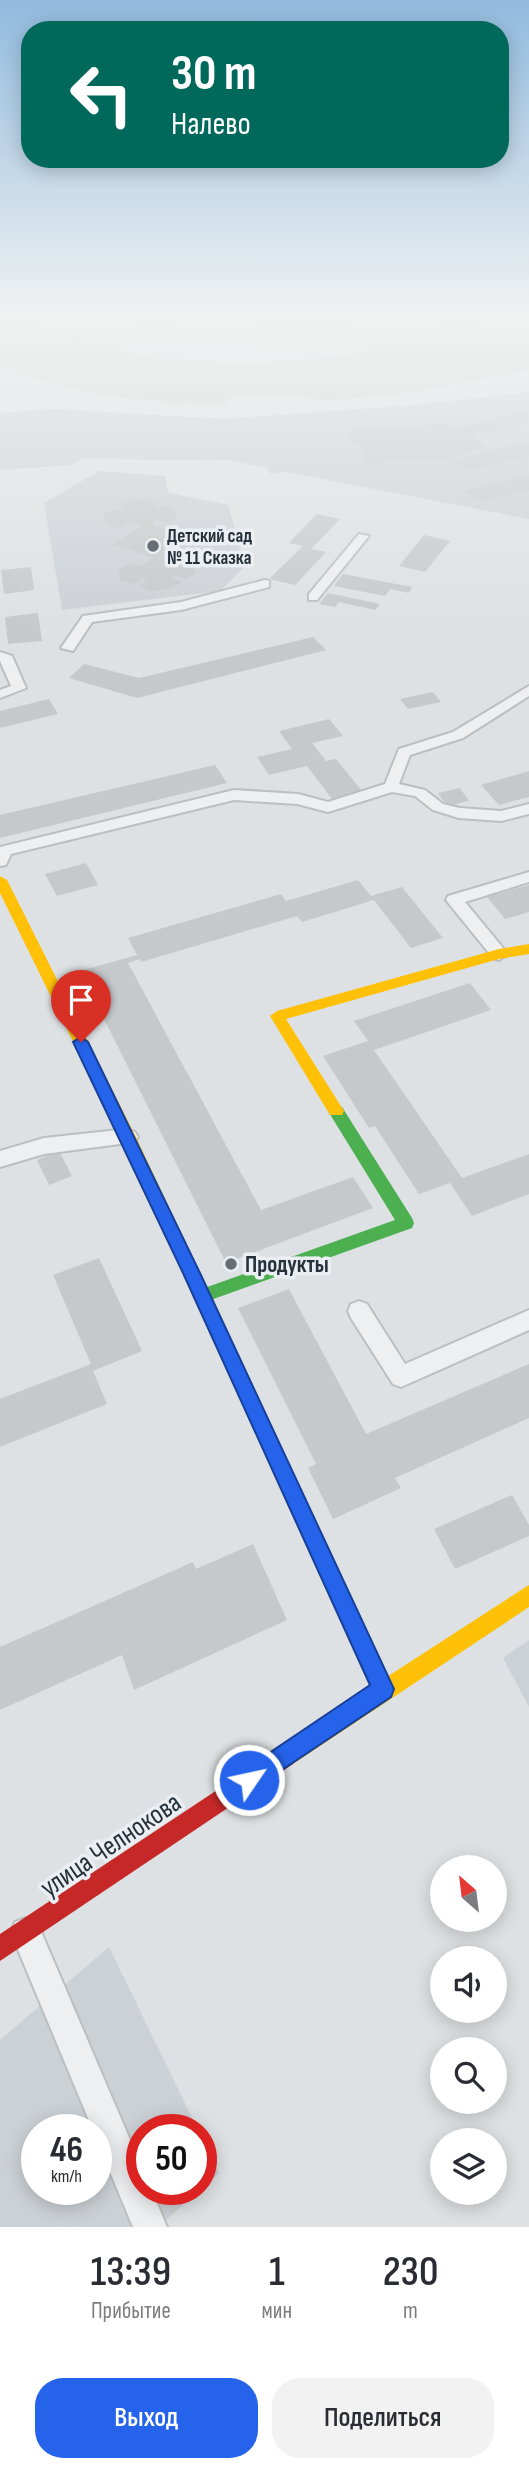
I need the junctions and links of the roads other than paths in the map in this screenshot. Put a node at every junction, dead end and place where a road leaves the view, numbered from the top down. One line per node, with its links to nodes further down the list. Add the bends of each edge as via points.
1 (363, 536): 3 (street)
2 (265, 584): 4 (street, via 181,606 88,619)
3 (313, 597)
4 (68, 648)
5 (0, 656): 7 (street, via 7,660 19,688)
6 (529, 690): 8 (street, via 458,735 404,752)
7 (0, 694)
8 (391, 787): 9 (street, via 420,793 439,807 459,813 501,816); 10 (street, via 328,807 298,799 234,795 5,851)
9 (529, 809)
10 (0, 861)
11 (529, 877): 15 (street, via 454,900)
12 (0, 880): 13 (street)
13 (5, 901): 16 (street)
14 (529, 949): 15 (street)
15 (499, 954): 18 (street, via 277,1016 406,1223)
16 (128, 1137): 17 (street, via 44,1146); 18 (street)
17 (0, 1159)
18 (202, 1296): 22 (street)
19 (359, 1311): 20 (street, via 401,1377)
20 (529, 1320)
21 (529, 1595): 22 (street, улица Челнокова)
22 (383, 1689): 23 (street, улица Челнокова)
23 (13, 1941): 24 (street)
24 (150, 2227)

